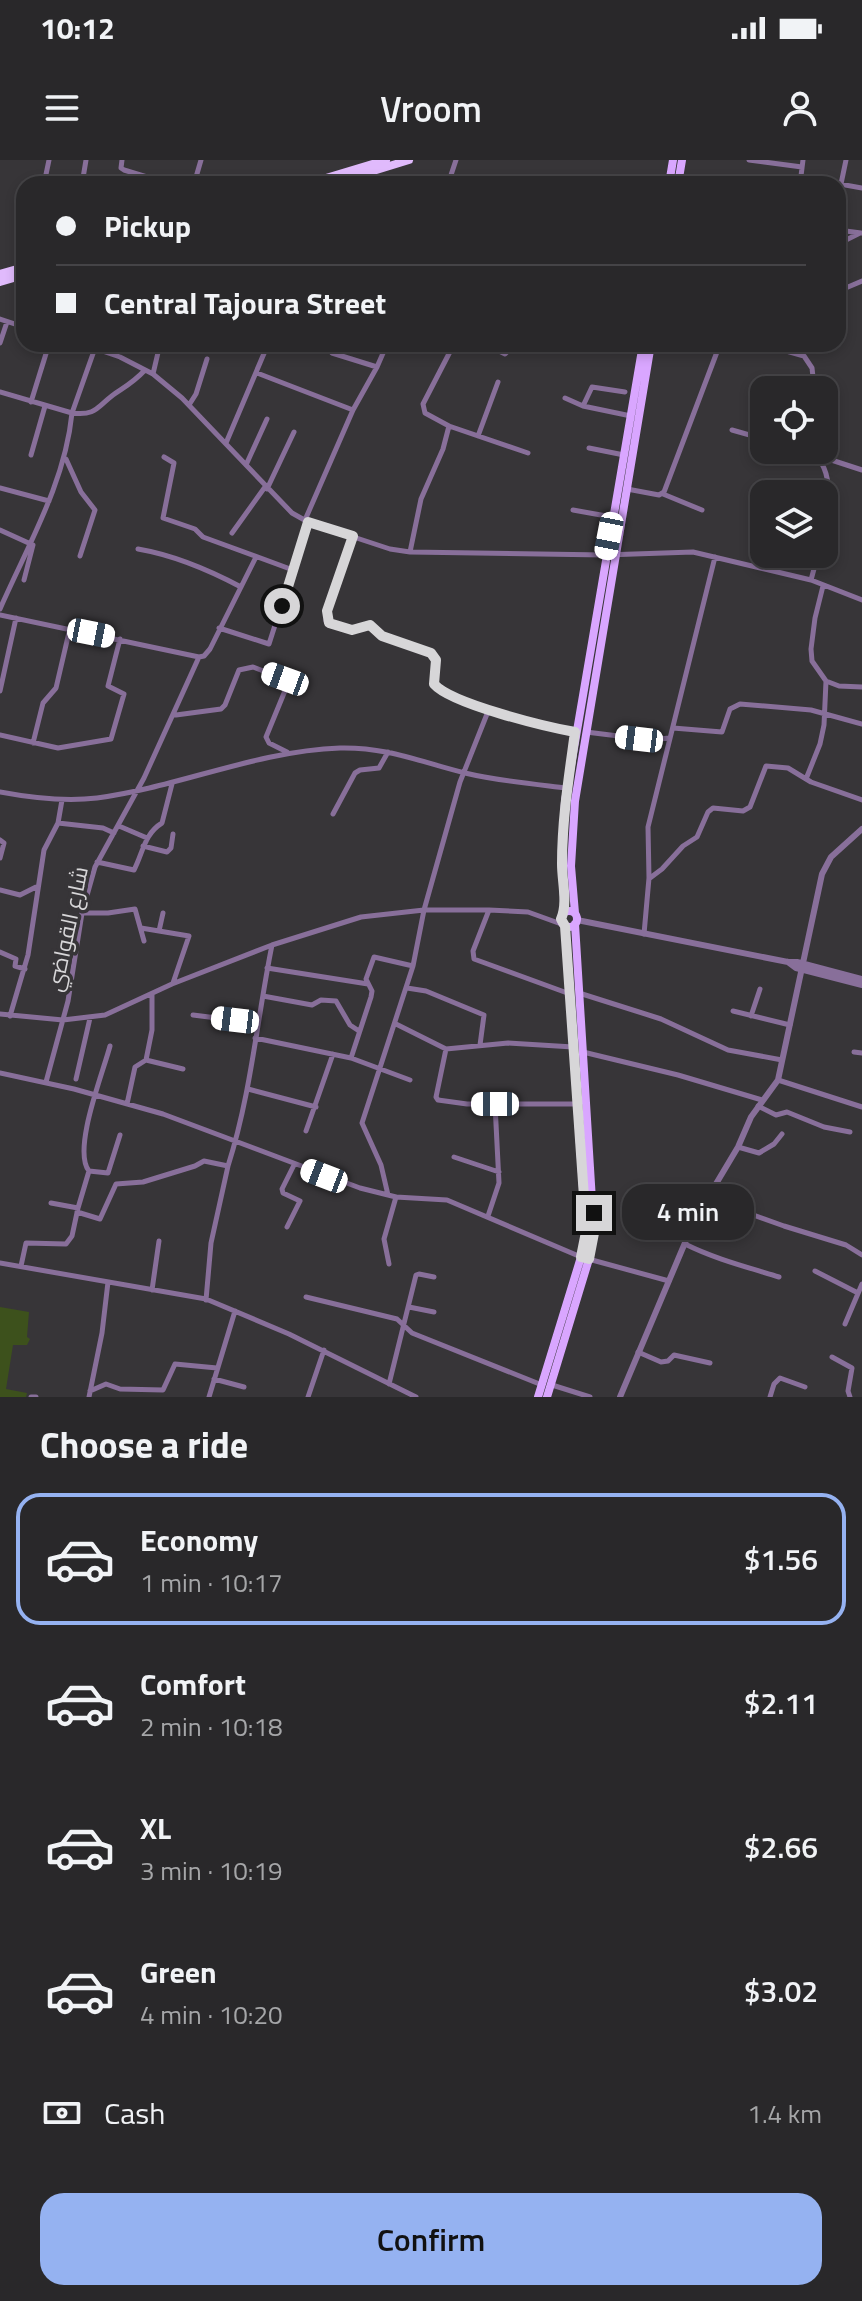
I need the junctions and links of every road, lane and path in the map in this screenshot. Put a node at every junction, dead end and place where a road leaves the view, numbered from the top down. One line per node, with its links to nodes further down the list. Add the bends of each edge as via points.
1 (122, 160): 6 (street, via 121,168)
2 (386, 160): 7 (highway)
3 (409, 160): 8 (highway)
4 (749, 160): 5 (street)
5 (803, 163)
6 (144, 176)
7 (333, 176)
8 (357, 176)
9 (3, 320): 10 (street)
10 (0, 343)
11 (47, 352): 33 (street)
12 (94, 352): 38 (street)
13 (104, 352): 25 (street)
14 (158, 352): 27 (street)
15 (265, 352): 26 (street)
16 (384, 352): 24 (street)
17 (450, 352): 41 (street, via 423,404 425,413)
18 (642, 352): 39 (main road)
19 (650, 352): 58 (main road)
20 (717, 352): 59 (street)
21 (790, 352): 28 (street, via 804,356)
22 (332, 353): 24 (street)
23 (207, 359): 34 (street)
24 (377, 367): 37 (street)
25 (145, 370): 27 (street); 38 (street, via 103,407)
26 (257, 373): 37 (street); 46 (street)
27 (153, 374): 34 (street)
28 (813, 376)
29 (498, 382): 45 (street)
30 (625, 392): 36 (street, via 592,387)
31 (1, 395): 33 (street)
32 (565, 398): 36 (street)
33 (31, 402): 35 (street)
34 (189, 405): 46 (street)
35 (45, 406): 38 (street); 49 (street)
36 (583, 406): 39 (street)
37 (353, 410): 64 (street)
38 (72, 413): 52 (street)
39 (631, 417): 50 (main road)
40 (267, 419): 54 (street)
41 (449, 426): 45 (street); 70 (street, via 421,499)
42 (732, 430): 44 (street)
43 (294, 432): 57 (street)
44 (750, 435)
45 (478, 436): 48 (street)
46 (226, 443): 54 (street)
47 (589, 448): 50 (street)
48 (528, 453)
49 (31, 455)
50 (624, 455): 63 (main road)
51 (164, 457): 73 (street, via 174,463 163,518)
52 (66, 458): 60 (street); 72 (street, via 95,510)
53 (838, 462): 55 (street)
54 (246, 465): 57 (street)
55 (862, 470)
56 (0, 488): 60 (street)
57 (266, 488): 64 (street); 66 (street)
58 (626, 489): 59 (street); 71 (main road)
59 (662, 494): 62 (street)
60 (49, 501): 68 (street)
61 (573, 510): 63 (street)
62 (702, 510)
63 (612, 517): 71 (main road)
64 (306, 521): 67 (street); 78 (street)
65 (0, 530): 68 (street)
66 (232, 533)
67 (353, 536): 70 (street); 94 (street, via 326,621 352,630 370,625 382,636 431,653 436,687)
68 (30, 542): 79 (street, via 32,555); 84 (street)
69 (138, 549): 82 (street)
70 (410, 552): 71 (street)
71 (610, 555): 74 (street, via 693,552); 99 (main road)
72 (80, 556)
73 (256, 557): 78 (street); 82 (street, شارع القواضي)
74 (715, 557): 75 (street); 98 (street)
75 (750, 565)
76 (761, 568): 80 (street)
77 (814, 568): 80 (street)
78 (293, 570): 88 (street, via 269,644)
79 (24, 580)
80 (811, 580): 81 (street)
81 (823, 586): 83 (street); 91 (street, via 811,649 812,661)
82 (241, 587): 88 (street, شارع القواضي)
83 (862, 600)
84 (0, 609)
85 (0, 615): 86 (street)
86 (16, 618): 87 (street); 92 (street)
87 (70, 628): 89 (street); 102 (street, via 56,688 43,703)
88 (219, 628): 90 (street, شارع القواضي, via 206,654)
89 (120, 639): 90 (street); 102 (street, via 108,686 124,694 111,739 62,748)
90 (199, 657): 96 (street, شارع القواضي)
91 (826, 681): 93 (street); 95 (street)
92 (1, 686)
93 (862, 687)
94 (490, 711): 99 (street); 105 (street)
95 (825, 712): 97 (street); 98 (street, via 740,704 730,709 722,732); 106 (street)
96 (175, 715): 104 (street, via 223,707 239,670 253,667 289,681 266,737); 109 (street, شارع القواضي)
97 (862, 724)
98 (673, 728): 101 (street)
99 (580, 732): 101 (street); 108 (main road); 132 (main road)
100 (0, 735): 102 (street)
101 (669, 738): 124 (street, via 648,827)
102 (33, 743)
103 (388, 752): 104 (street, via 341,748); 105 (street); 113 (street, via 379,768 355,773)
104 (289, 753): 107 (street)
105 (464, 772): 108 (street); 127 (street)
106 (806, 779): 112 (street); 124 (street, via 788,768 766,766 750,807 713,808 697,837)
107 (172, 784): 109 (street); 119 (street, via 162,823)
108 (567, 788): 132 (main road, via 562,866)
109 (138, 791): 111 (street); 115 (street, شارع القواضي)
110 (0, 792): 111 (street)
111 (62, 800): 114 (street)
112 (862, 800)
113 (333, 814)
114 (58, 823): 117 (street); 125 (street, via 45,847)
115 (119, 826): 117 (street, شارع القواضي); 119 (street)
116 (862, 829): 141 (street, via 826,865)
117 (114, 833): 123 (street, شارع القواضي)
118 (173, 834): 121 (street, via 167,852)
119 (147, 838): 121 (street)
120 (0, 840): 122 (street)
121 (143, 846): 123 (street, via 134,870)
122 (0, 858)
123 (97, 862): 129 (street, شارع القواضي)
124 (649, 878): 136 (street)
125 (37, 886): 126 (street, via 20,895); 143 (street)
126 (0, 890)
127 (424, 910): 128 (street); 138 (street, via 361,917); 140 (street)
128 (489, 910): 131 (street); 150 (street, via 474,959)
129 (82, 913): 134 (street, via 134,909); 158 (street, شارع القواضي)
130 (163, 913): 135 (street)
131 (549, 917): 132 (street); 133 (street)
132 (571, 917): 133 (main road); 136 (street); 150 (main road)
133 (564, 925): 150 (main road)
134 (141, 928): 135 (street); 137 (street)
135 (159, 931): 145 (street, via 189,938)
136 (644, 935): 141 (street)
137 (144, 941)
138 (272, 945): 142 (street); 145 (street)
139 (0, 952): 143 (street)
140 (413, 966): 146 (street, via 374,957); 147 (street)
141 (803, 966): 144 (street); 161 (street)
142 (267, 968): 146 (street); 151 (street)
143 (25, 969): 155 (street)
144 (862, 982)
145 (173, 983): 149 (street)
146 (368, 984): 162 (street, via 371,997)
147 (407, 988): 160 (street); 164 (street, via 484,1015)
148 (760, 989): 156 (street)
149 (152, 994): 157 (street); 173 (street)
150 (574, 994): 166 (main road); 168 (main road); 174 (street, via 661,1019 728,1050)
151 (263, 996): 159 (street); 162 (street, via 312,1005 336,1001)
152 (733, 1011): 156 (street)
153 (0, 1014): 155 (street)
154 (193, 1015): 159 (street)
155 (10, 1016): 158 (street)
156 (751, 1016): 161 (street)
157 (90, 1018): 158 (street); 178 (street)
158 (63, 1020): 181 (street, شارع القواضي)
159 (257, 1023): 163 (street)
160 (396, 1024): 167 (street); 175 (street)
161 (790, 1025): 174 (street)
162 (359, 1031): 172 (street)
163 (255, 1038): 171 (street); 182 (street)
164 (480, 1045): 166 (street); 167 (street)
165 (110, 1046): 183 (street)
166 (573, 1047): 187 (main road)
167 (446, 1049): 186 (street, via 436,1099)
168 (583, 1052): 184 (street, via 678,1075); 211 (main road, via 594,1213)
169 (854, 1052): 170 (street)
170 (862, 1053)
171 (333, 1054): 172 (street); 188 (street)
172 (351, 1058): 175 (street)
173 (146, 1060): 176 (street); 185 (street, via 135,1067)
174 (782, 1060): 180 (street)
175 (380, 1068): 179 (street); 201 (street, via 362,1125)
176 (183, 1069)
177 (0, 1073): 181 (street)
178 (76, 1079)
179 (410, 1080)
180 (778, 1080): 184 (street); 189 (street)
181 (46, 1082): 183 (street)
182 (248, 1089): 188 (street); 194 (street)
183 (96, 1096): 185 (street); 199 (street, via 83,1148)
184 (760, 1103): 191 (street, via 776,1115 787,1112); 195 (street)
185 (127, 1104): 194 (street)
186 (495, 1104): 187 (street); 200 (street)
187 (577, 1104): 211 (main road)
188 (316, 1107): 190 (street)
189 (862, 1107)
190 (306, 1131)
191 (850, 1132)
192 (782, 1134): 195 (street, via 759,1153)
193 (120, 1135): 199 (street, via 108,1173)
194 (236, 1141): 197 (street); 198 (street)
195 (738, 1147): 203 (street)
196 (454, 1157): 200 (street)
197 (294, 1165): 201 (street); 207 (street, via 281,1191 300,1201)
198 (228, 1166): 205 (street, via 204,1161 143,1182 118,1183 102,1218); 224 (street, via 211,1243)
199 (89, 1171): 205 (street)
200 (499, 1172): 206 (street)
201 (388, 1195): 202 (street)
202 (396, 1197): 206 (street, via 447,1200); 213 (street, via 384,1239)
203 (706, 1198): 209 (street); 210 (street)
204 (51, 1203): 205 (street)
205 (78, 1210): 214 (street, via 66,1244 26,1243)
206 (488, 1216): 211 (street)
207 (287, 1227)
208 (159, 1241): 221 (street)
209 (685, 1244): 217 (street); 218 (street)
210 (862, 1255)
211 (585, 1258): 218 (street); 237 (main road)
212 (0, 1263): 214 (street)
213 (389, 1264)
214 (21, 1266): 219 (street)
215 (815, 1271): 222 (street)
216 (434, 1277): 225 (street, via 416,1275)
217 (779, 1277)
218 (669, 1281): 231 (street)
219 (108, 1282): 221 (street); 240 (street)
220 (862, 1284): 222 (street)
221 (152, 1290): 224 (street)
222 (858, 1293): 228 (street)
223 (306, 1297): 229 (street, via 397,1319)
224 (206, 1300): 226 (street)
225 (409, 1307): 227 (street); 229 (street)
226 (235, 1311): 230 (street); 234 (street)
227 (434, 1312)
228 (845, 1324)
229 (405, 1328): 236 (street); 237 (street)
230 (324, 1350): 236 (street); 242 (street)
231 (638, 1352): 233 (street, via 661,1362 674,1355); 247 (street)
232 (832, 1357): 249 (street, via 852,1368)
233 (710, 1363)
234 (217, 1368): 235 (street); 240 (street, via 175,1364 163,1390 106,1384)
235 (214, 1379): 238 (street); 241 (street)
236 (389, 1384): 243 (street)
237 (546, 1385): 244 (main road); 245 (main road); 246 (street)
238 (244, 1387)
239 (805, 1387): 248 (street, via 780,1378)
240 (90, 1394)
241 (209, 1397)
242 (308, 1397)
243 (416, 1397)
244 (538, 1397)
245 (547, 1397)
246 (590, 1397)
247 (620, 1397)
248 (770, 1397)
249 (850, 1397)

